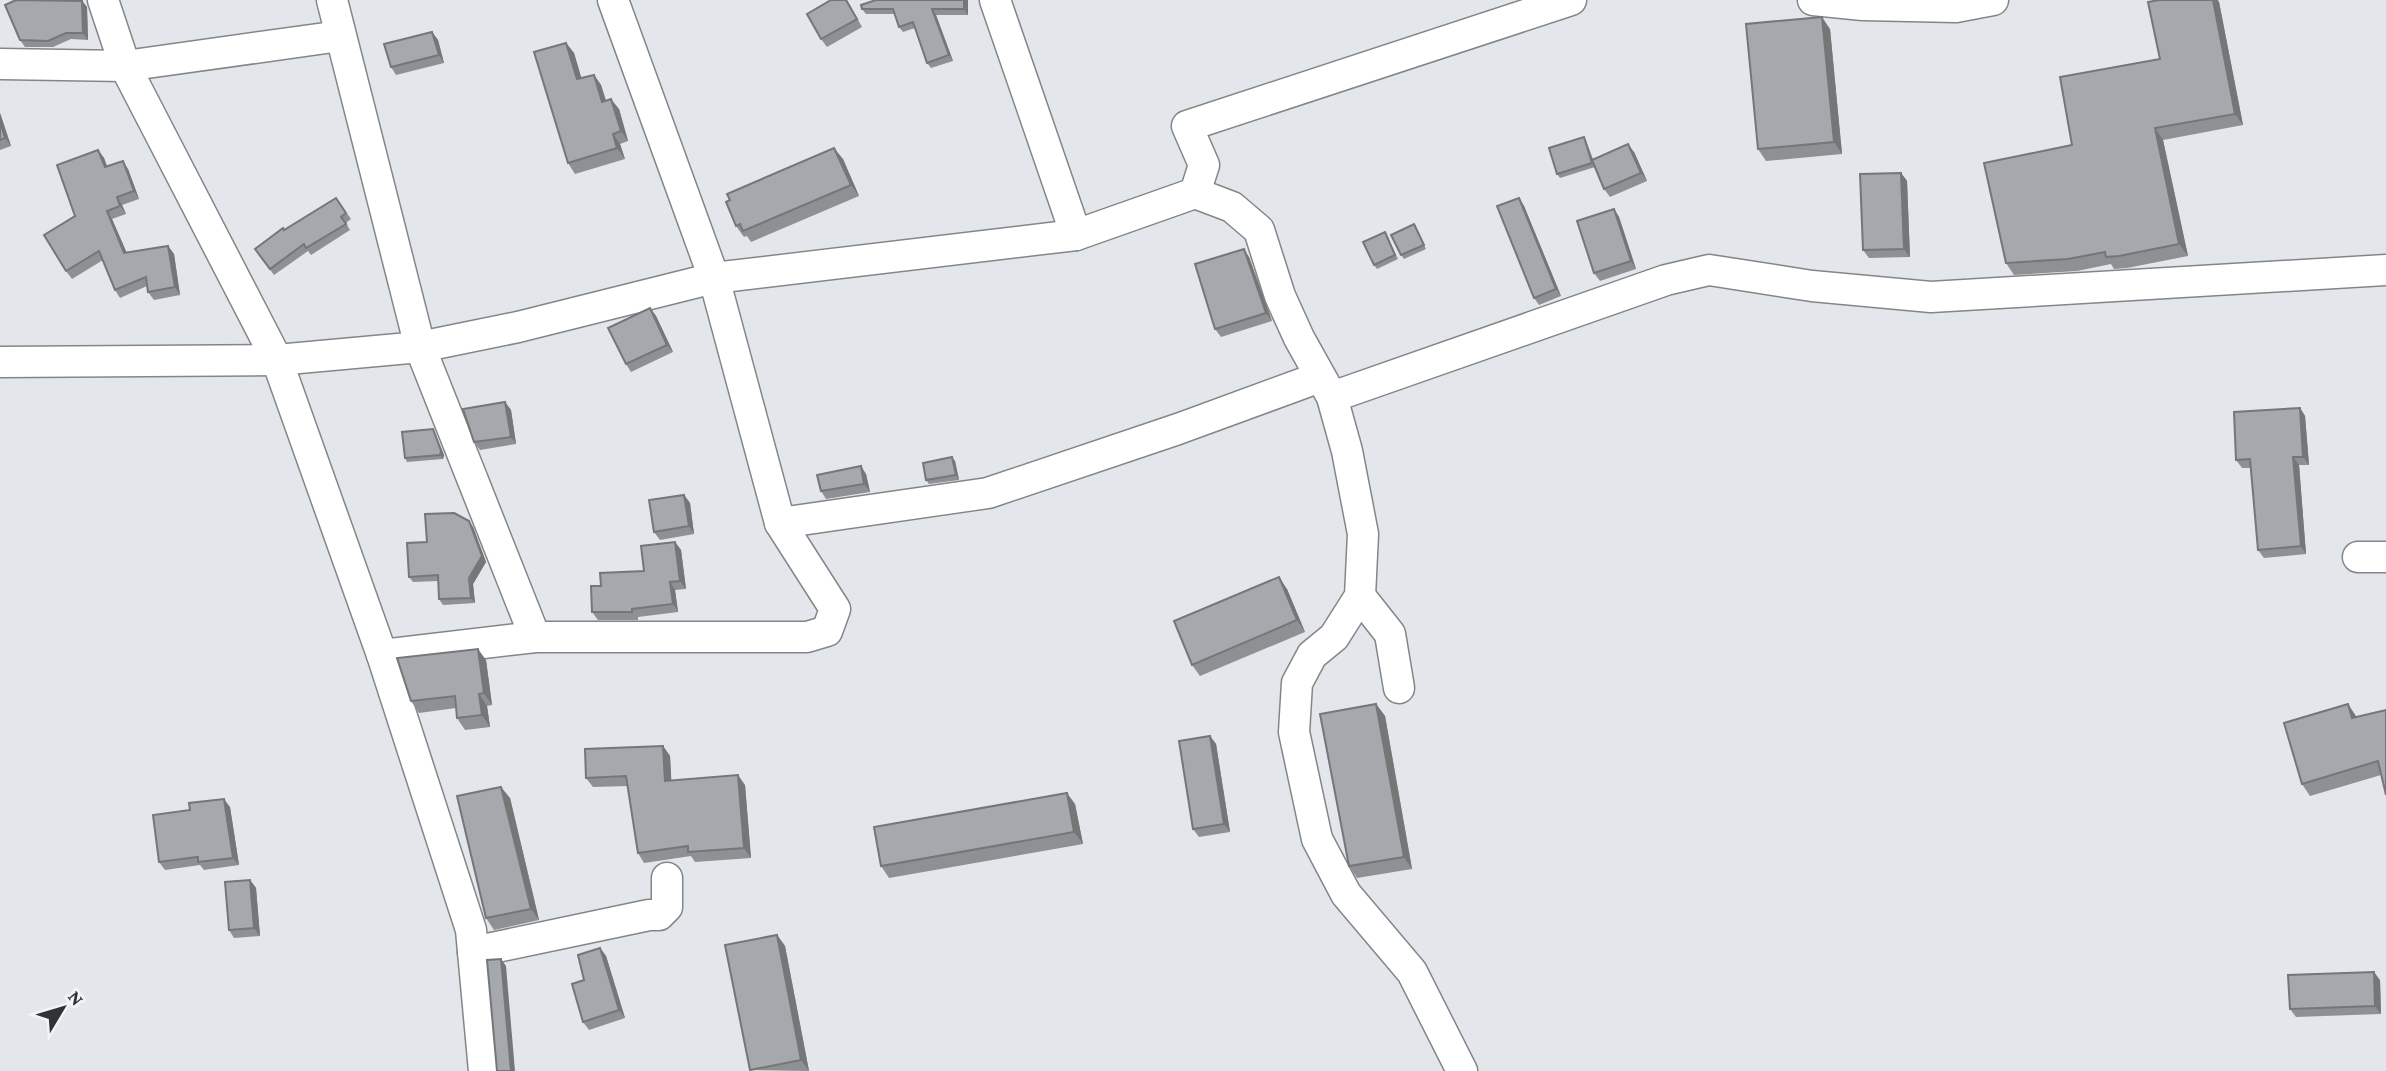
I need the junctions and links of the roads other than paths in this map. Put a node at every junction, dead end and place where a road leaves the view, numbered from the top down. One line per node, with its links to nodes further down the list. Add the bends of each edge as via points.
1 (103, 0): 10 (street)
2 (332, 0): 8 (street)
3 (613, 0): 14 (street)
4 (995, 0): 12 (street)
5 (1571, 0): 11 (street, via 1187,126)
6 (1813, 0): 7 (street, via 1956,7)
7 (1993, 0)
8 (340, 36): 10 (street); 15 (street)
9 (0, 64): 10 (street)
10 (125, 66): 16 (street)
11 (1200, 179): 12 (street); 18 (street, via 1259,230 1280,296)
12 (1076, 235): 14 (street)
13 (2386, 270): 18 (street, via 1931,297 1709,270)
14 (713, 278): 15 (street); 19 (street)
15 (419, 347): 16 (street); 21 (street)
16 (277, 360): 17 (street); 22 (street)
17 (0, 362)
18 (1326, 387): 19 (street, via 1178,429 988,493); 20 (street, via 1347,451 1363,534)
19 (780, 523): 21 (street, via 835,609 827,631 807,638)
20 (1360, 596): 23 (street, via 1390,634); 27 (street, via 1334,637 1312,654 1297,683 1294,732 1317,839 1346,894 1412,972)
21 (535, 637): 22 (street)
22 (382, 655): 25 (street, via 471,930)
23 (1399, 688)
24 (667, 878): 25 (street, via 667,907 659,915)
25 (472, 952): 26 (street)
26 (484, 1071)
27 (1462, 1071)

